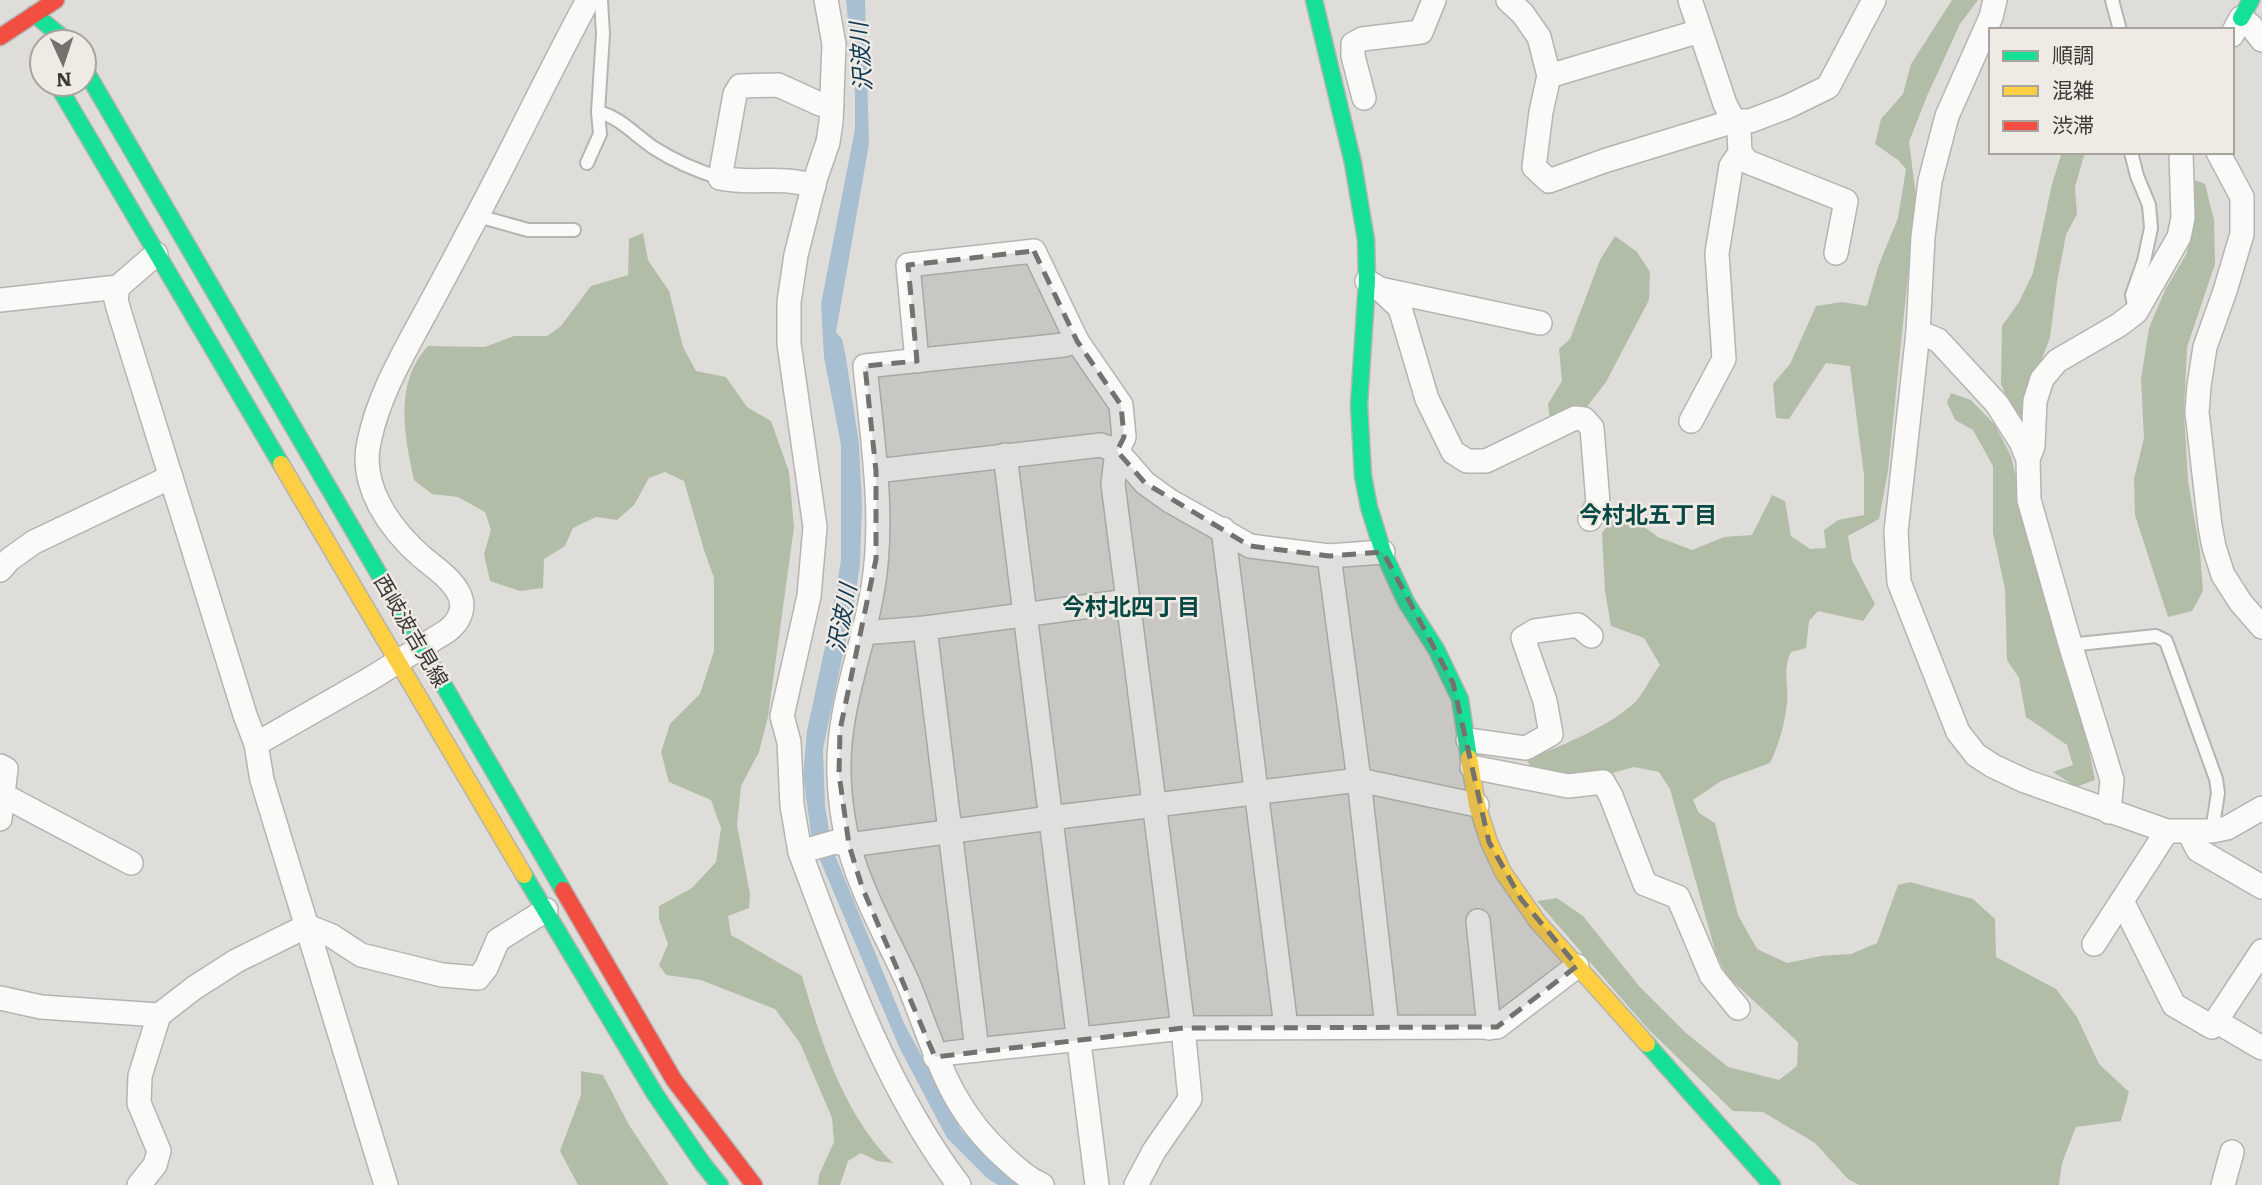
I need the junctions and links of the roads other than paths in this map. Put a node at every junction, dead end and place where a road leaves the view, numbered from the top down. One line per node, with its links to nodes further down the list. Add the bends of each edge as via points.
1 (56, 0): 12 (main road)
2 (588, 0): 34 (street)
3 (601, 0): 25 (lane)
4 (826, 0): 24 (street, via 834,44)
5 (1314, 0): 38 (main road, via 1359,194)
6 (1434, 0): 23 (street, via 1420,32 1353,44)
7 (1508, 0): 20 (street, via 1539,37)
8 (1690, 0): 17 (street)
9 (1874, 0): 26 (street, via 1829,87 1750,121)
10 (1995, 0): 43 (street, via 1947,117 1930,181)
11 (2112, 0): 16 (lane)
12 (31, 7): 14 (main road); 15 (main road); 18 (main road)
13 (2241, 18): 19 (street)
14 (36, 28)
15 (53, 28)
16 (2119, 28)
17 (1700, 31): 20 (street); 26 (street)
18 (0, 37)
19 (2262, 40)
20 (1549, 76): 26 (street, via 1534,167 1549,181)
21 (98, 92): 63 (main road, 西岐波吉見線)
22 (65, 98): 37 (main road, 西岐波吉見線)
23 (1364, 98)
24 (832, 104): 32 (street, via 820,104 778,85 740,86); 33 (street, via 828,142)
25 (598, 112): 31 (lane, via 600,135); 32 (lane, via 610,115 657,150)
26 (1734, 121): 27 (street)
27 (1741, 153): 36 (street, via 1748,162 1846,201); 46 (street, via 1731,166 1717,253 1724,359)
28 (2132, 154): 41 (lane, via 2149,205 2151,228 2132,295)
29 (2181, 154): 41 (street, via 2183,218 2179,237)
30 (2219, 154): 59 (street, via 2242,197 2242,234 2205,347 2197,412 2214,547 2224,575)
31 (587, 163)
32 (720, 178): 33 (street, via 780,179)
33 (814, 186): 83 (street, via 796,255 789,344 815,527 809,596 782,716 789,742 792,805)
34 (478, 216): 35 (lane, via 528,230); 63 (street, via 393,373 368,443 367,467 381,506 407,544 454,586 461,600 453,626)
35 (574, 230)
36 (1836, 253)
37 (156, 254): 39 (street); 65 (main road, 西岐波吉見線)
38 (1373, 285): 42 (street); 52 (street, via 1400,309 1427,399 1452,452 1467,461 1486,460 1576,418 1584,419 1591,428 1598,503); 54 (main road, via 1359,405 1360,442 1369,507)
39 (118, 287): 40 (street); 51 (street, via 116,300)
40 (0, 300)
41 (2136, 312): 49 (street, via 2057,361 2042,379)
42 (1540, 323)
43 (1917, 332): 49 (street, via 1938,340 1997,404); 76 (street, via 1896,532 1899,582 1958,732 1976,755 2025,782)
44 (1077, 341): 45 (street); 45 (street, via 1034,251 908,265); 47 (street, via 1121,405 1124,437)
45 (917, 361): 50 (street, via 865,366)
46 (1690, 421)
47 (1117, 451): 48 (street, via 1101,445); 53 (street, via 1145,483); 57 (street, via 1114,484)
48 (1005, 455): 50 (street); 58 (street)
49 (2028, 459): 64 (street, via 2029,500)
50 (876, 471): 61 (street, via 874,587)
51 (171, 477): 56 (street, via 34,542); 67 (street)
52 (1590, 519)
53 (1223, 529): 55 (street, via 1250,546); 71 (street)
54 (1383, 551): 55 (street); 66 (main road, via 1406,602 1453,683)
55 (1329, 556): 70 (street)
56 (0, 570)
57 (1128, 601): 58 (street); 73 (street)
58 (1024, 616): 60 (street); 77 (street)
59 (2262, 627)
60 (925, 628): 61 (street); 81 (street)
61 (863, 631): 82 (street, via 840,730)
62 (1591, 636): 66 (street, via 1578,625 1535,631 1523,638 1551,734 1525,748)
63 (422, 646): 65 (street); 109 (main road, 西岐波吉見線, via 674,1080)
64 (2071, 647): 76 (street, via 2112,780); 80 (lane, via 2156,636 2166,641 2216,779)
65 (396, 661): 67 (street); 87 (main road, 西岐波吉見線)
66 (1468, 740): 69 (main road)
67 (256, 744): 89 (street, via 262,780)
68 (0, 766): 72 (street, via 6,769)
69 (1472, 767): 74 (main road); 94 (street, via 1568,786 1603,782 1645,884 1678,897 1711,975)
70 (1359, 780): 71 (street); 74 (street); 98 (street)
71 (1256, 793): 73 (street); 97 (street)
72 (3, 795): 78 (street); 84 (street)
73 (1154, 805): 77 (street); 100 (street)
74 (1477, 805): 92 (main road, via 1503,872 1537,921)
75 (2262, 808): 80 (street, via 2227,828)
76 (2109, 812): 79 (street)
77 (1050, 818): 81 (street); 101 (street)
78 (0, 819)
79 (2178, 831): 80 (street); 85 (street, via 2198,850); 86 (street)
80 (2212, 831)
81 (952, 832): 82 (street); 103 (street)
82 (842, 844): 83 (street); 104 (street, via 908,984)
83 (803, 851): 110 (street, via 829,931 869,1028 929,1143)
84 (131, 863)
85 (2262, 887)
86 (2122, 901): 90 (street); 96 (street, via 2174,1005 2211,1027)
87 (546, 910): 89 (street, via 498,940 478,978 442,975 361,955); 108 (main road, 西岐波吉見線, via 655,1094)
88 (1478, 921): 99 (street)
89 (307, 926): 95 (street, via 236,961); 107 (street)
90 (2094, 944)
91 (2262, 951): 96 (street)
92 (1577, 966): 99 (street, via 1497,1027); 114 (main road)
93 (0, 998): 95 (street, via 41,1007)
94 (1738, 1008)
95 (159, 1015): 106 (street, via 140,1076 139,1102 159,1151 155,1165)
96 (2216, 1021): 102 (street)
97 (1286, 1027): 98 (street); 100 (street)
98 (1387, 1027): 99 (street)
99 (1489, 1027)
100 (1183, 1028): 101 (street); 113 (street, via 1190,1099)
101 (1077, 1040): 103 (street); 112 (street)
102 (2262, 1048)
103 (977, 1050): 104 (street)
104 (935, 1057): 111 (street, via 948,1087 991,1145 1028,1179)
105 (2232, 1152): 115 (street)
106 (139, 1185)
107 (386, 1185)
108 (720, 1185)
109 (754, 1185)
110 (959, 1185)
111 (1042, 1185)
112 (1097, 1185)
113 (1136, 1185)
114 (1772, 1185)
115 (2222, 1185)

